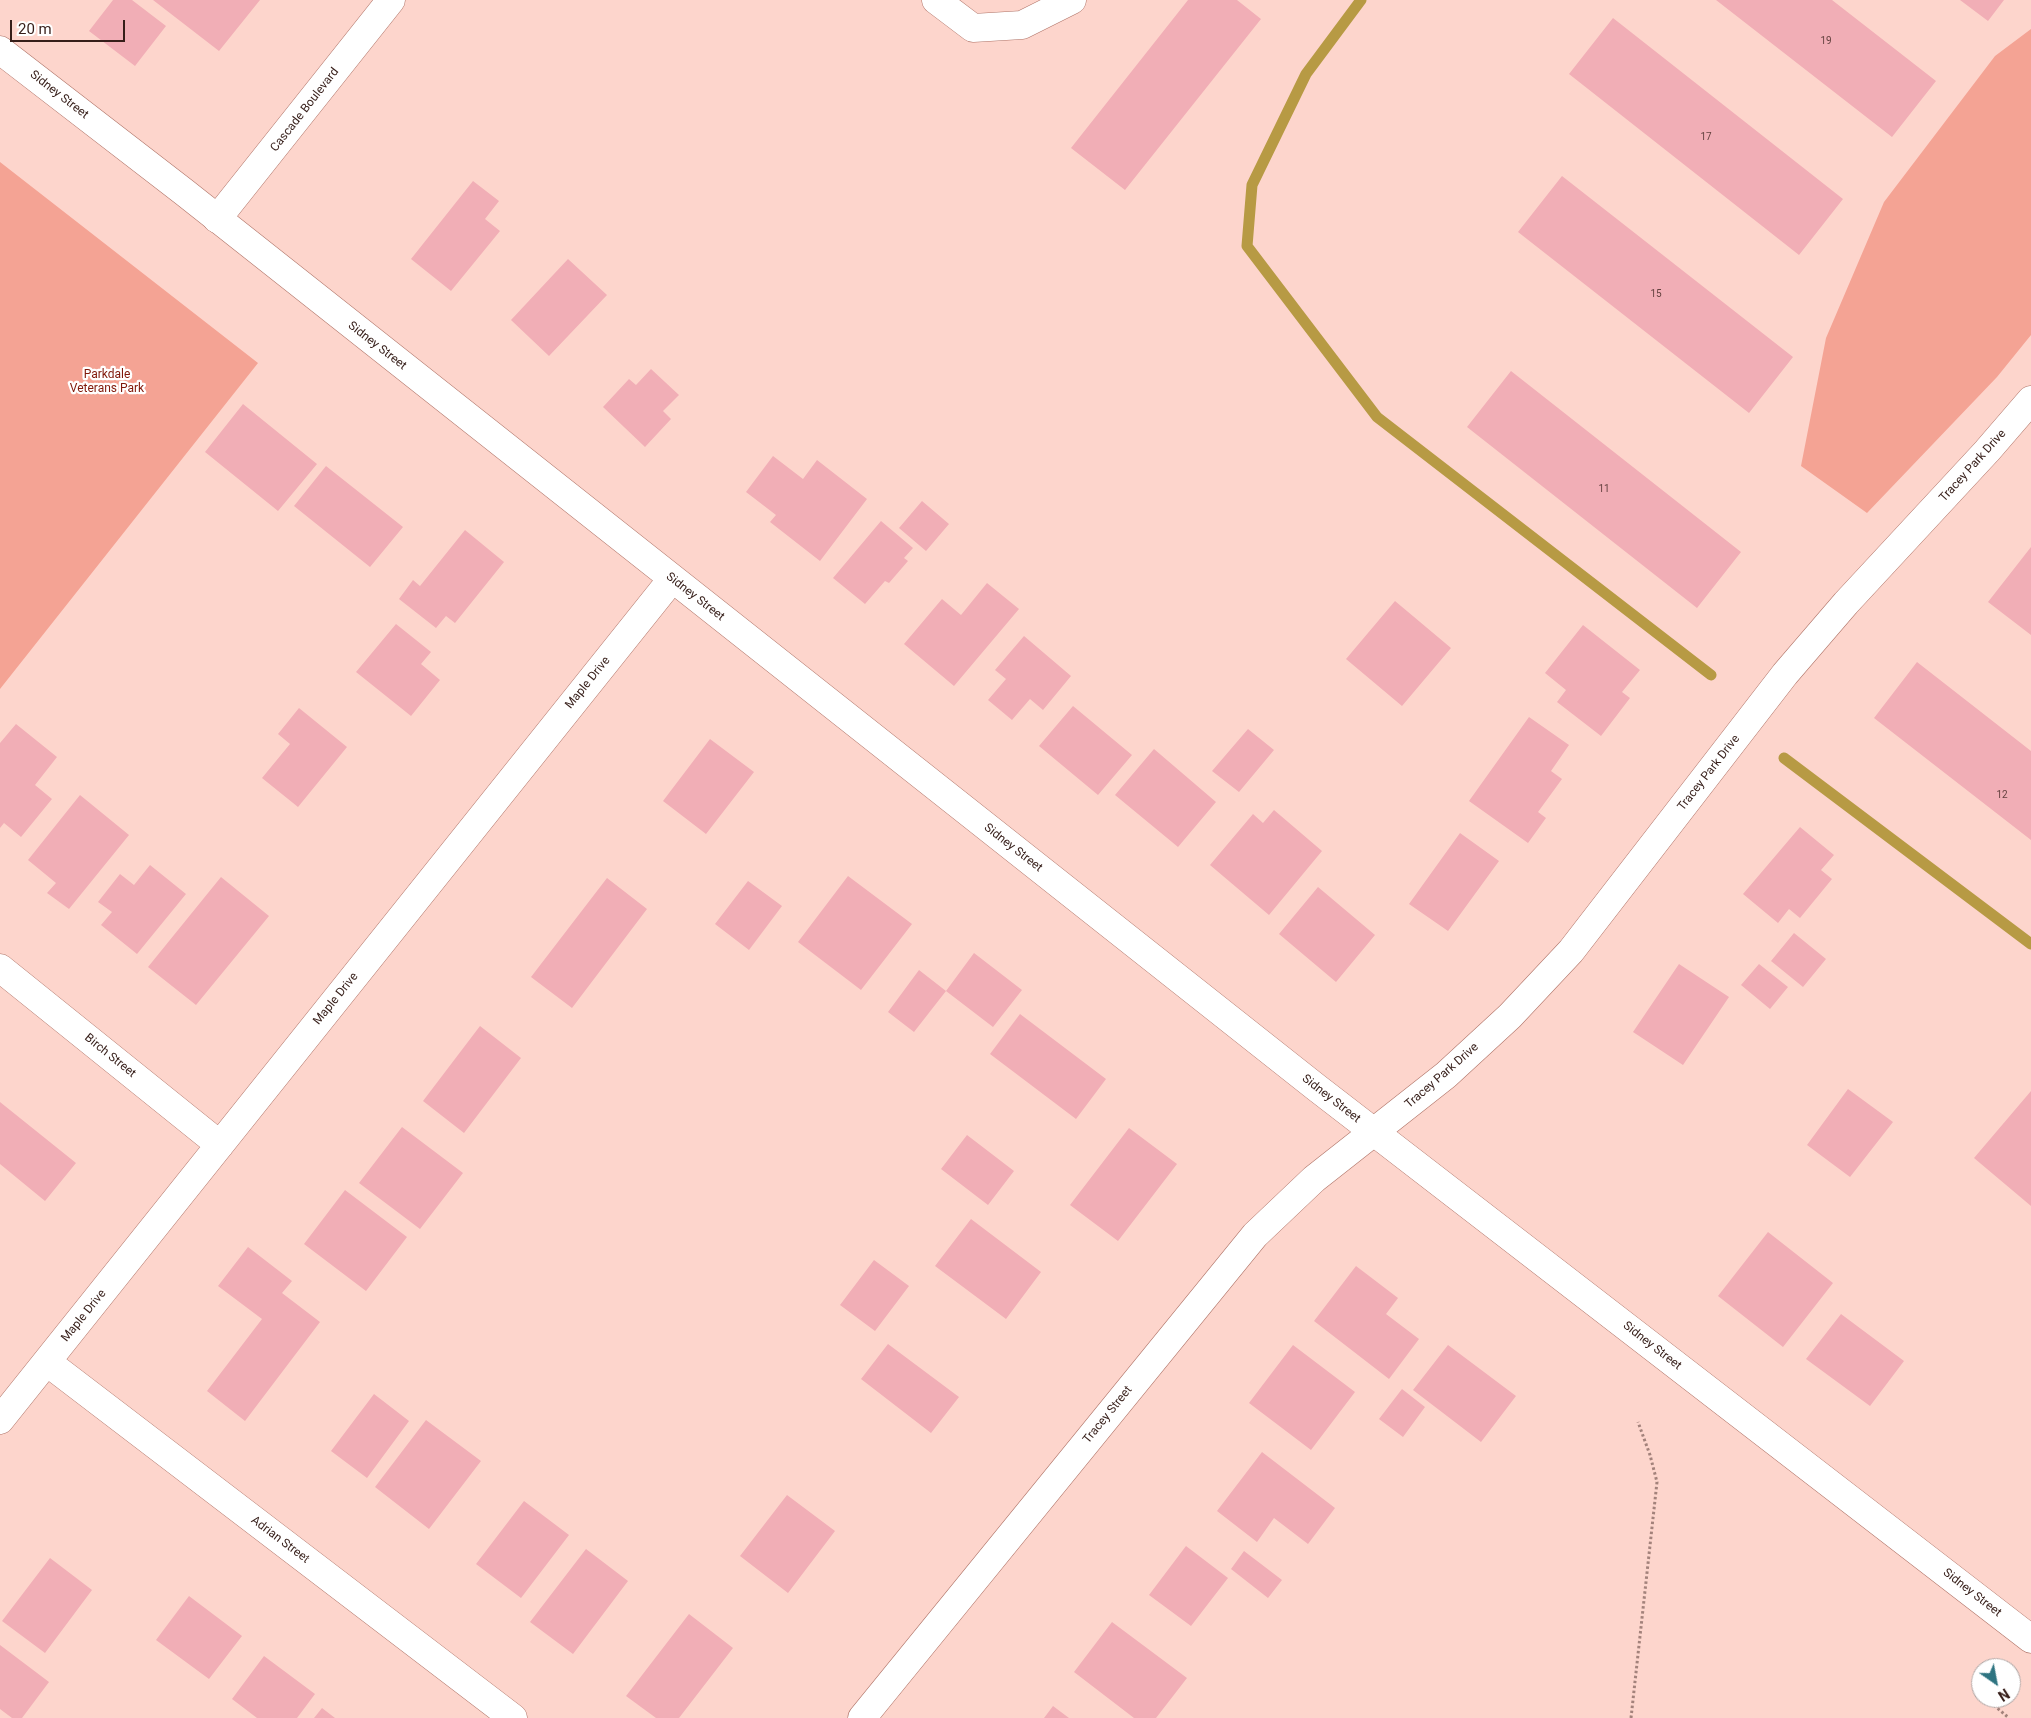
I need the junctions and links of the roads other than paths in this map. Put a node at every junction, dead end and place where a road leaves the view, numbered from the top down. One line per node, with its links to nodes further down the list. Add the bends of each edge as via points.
1 (391, 0): 5 (street, Cascade Boulevard)
2 (936, 0): 3 (street, via 973,28 1022,25)
3 (1072, 0)
4 (0, 50): 5 (street, Sidney Street)
5 (217, 219): 7 (street, Sidney Street)
6 (2031, 400): 9 (street, Tracey Park Drive, via 1785,674 1571,951 1510,1016 1446,1075)
7 (672, 579): 9 (street, Sidney Street); 10 (street, Maple Drive)
8 (0, 968): 10 (street, Birch Street)
9 (1374, 1132): 13 (street, Sidney Street); 15 (street, Tracey Street, via 1314,1179 1255,1235)
10 (220, 1145): 11 (street, Maple Drive)
11 (47, 1362): 12 (street, Maple Drive); 14 (street, Adrian Street)
12 (0, 1420)
13 (2031, 1639)
14 (514, 1718)
15 (862, 1718)

